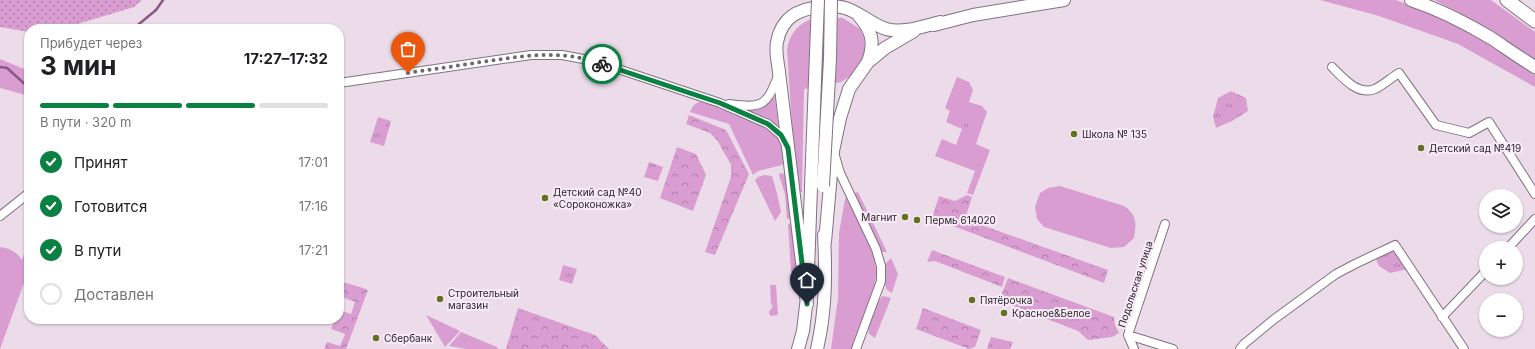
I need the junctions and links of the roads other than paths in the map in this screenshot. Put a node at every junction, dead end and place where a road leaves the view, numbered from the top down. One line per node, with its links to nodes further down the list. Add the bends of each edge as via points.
1 (818, 0): 26 (main road, bridge)
2 (831, 0): 24 (main road, bridge, via 823,186)
3 (1064, 0): 9 (main road)
4 (1411, 0): 6 (main road)
5 (1507, 0): 8 (main road)
6 (1426, 3): 11 (main road, via 1490,38)
7 (857, 14): 9 (main road, via 893,30); 10 (main road, via 871,36 873,45); 13 (main road, via 833,6 811,7 796,12 785,22 776,43)
8 (1535, 21)
9 (940, 22): 10 (main road, via 897,40)
10 (868, 62): 17 (main road, via 848,94)
11 (1535, 67)
12 (1332, 68): 18 (street, via 1359,90 1374,90 1399,73 1436,125 1469,133 1489,122)
13 (779, 72): 15 (street, via 771,94 764,102 751,107); 16 (main road)
14 (344, 82): 15 (street, via 531,55 562,55 594,61)
15 (720, 103): 16 (street, via 768,124 781,135)
16 (788, 148): 26 (main road)
17 (833, 151): 24 (main road); 31 (street, via 840,173 876,249 881,266 881,281)
18 (1535, 194)
19 (24, 198): 20 (street)
20 (0, 216)
21 (1535, 219): 23 (street)
22 (1165, 224): 28 (street, Подольская улица)
23 (1515, 241)
24 (825, 242): 30 (main road, via 826,290)
25 (1479, 278): 27 (street)
26 (807, 304): 29 (main road)
27 (1442, 317): 34 (street, via 1395,245 1336,274 1273,320); 35 (street)
28 (1128, 335): 32 (street, Подольская улица); 33 (street)
29 (798, 349)
30 (817, 349)
31 (856, 349)
32 (1134, 349)
33 (1173, 349)
34 (1240, 349)
35 (1464, 349)

